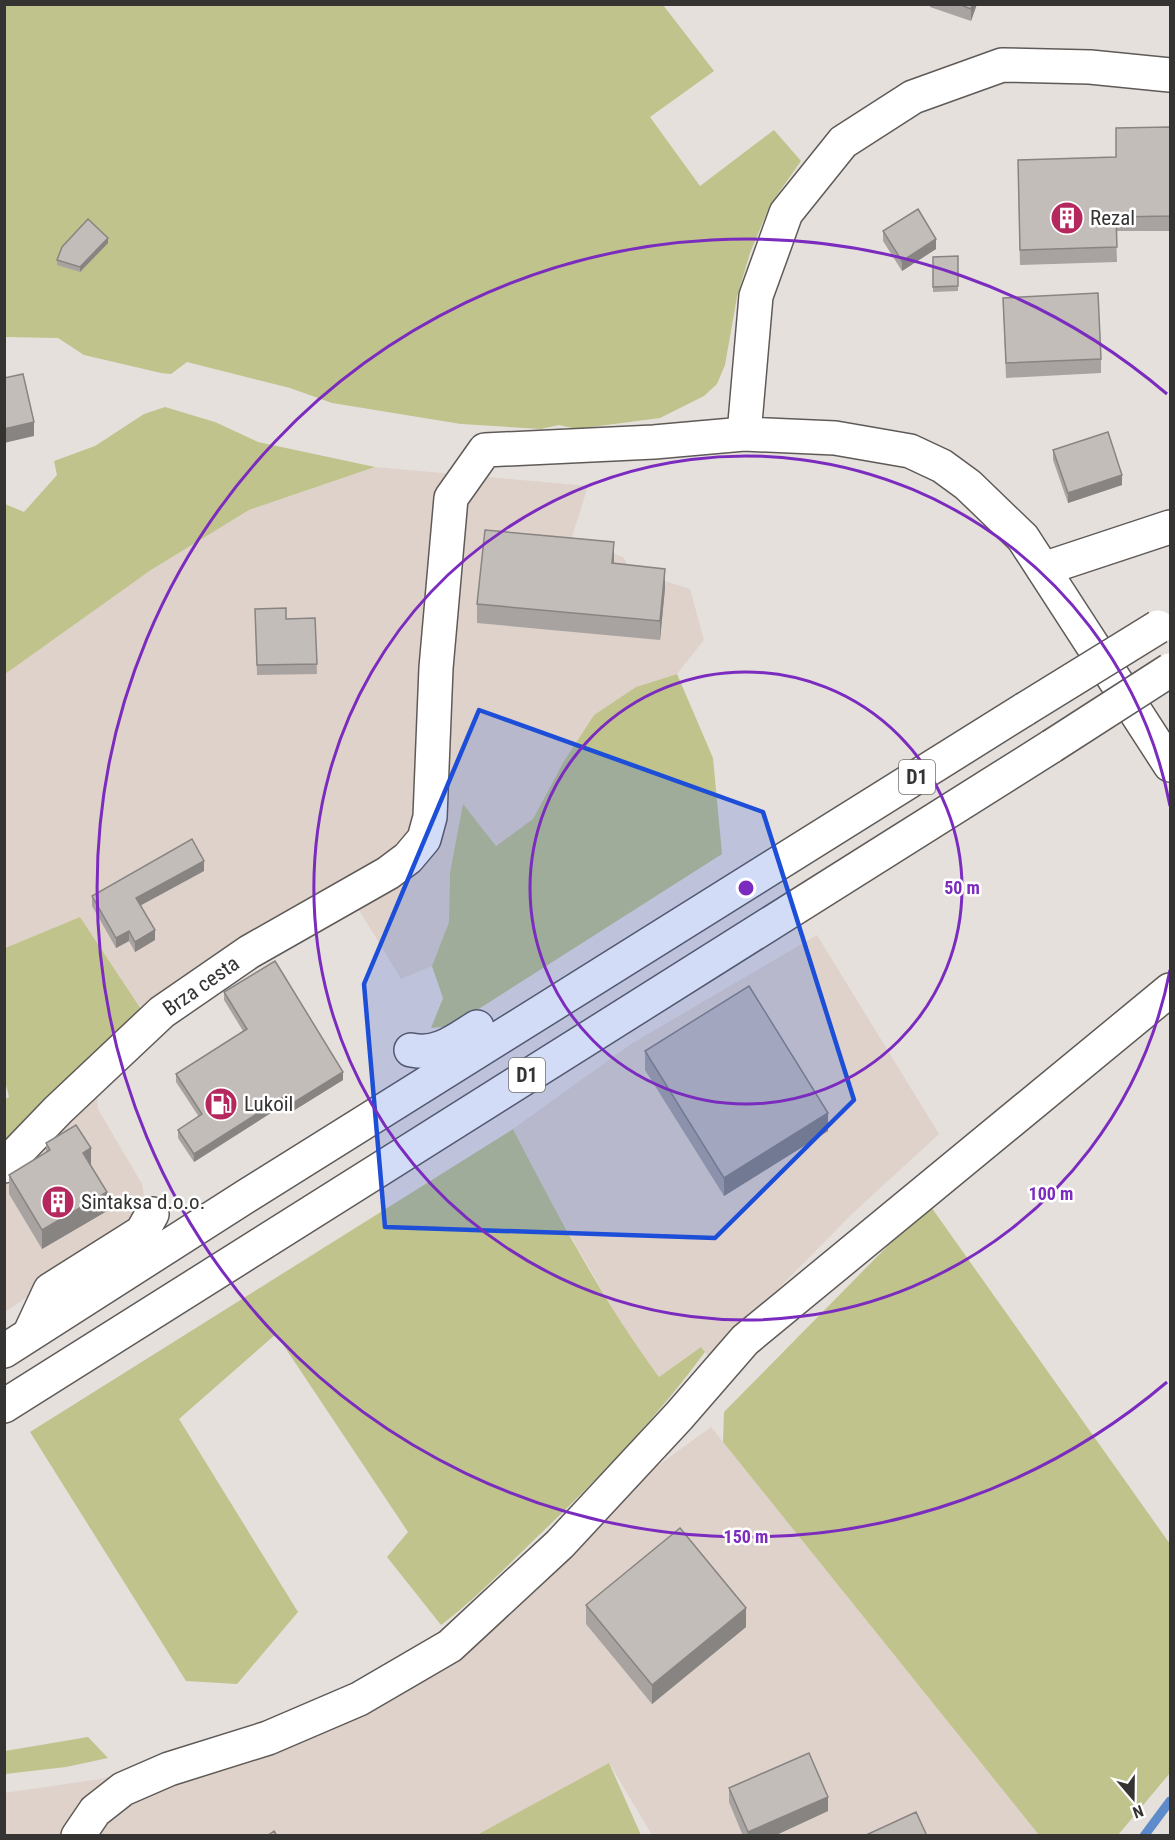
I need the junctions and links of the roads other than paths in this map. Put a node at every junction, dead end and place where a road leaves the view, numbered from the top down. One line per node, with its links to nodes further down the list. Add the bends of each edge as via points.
1 (1170, 75): 2 (main road, via 1090,67 1002,65 913,97 843,142 786,213 756,296)
2 (744, 434): 4 (main road, via 835,438 910,451 942,466 968,485 1023,538); 11 (main road, Brza cesta, via 485,450 451,498 436,668 430,817 424,839 388,873 249,952 162,1012)
3 (1170, 527): 4 (main road)
4 (1043, 569): 7 (main road)
5 (1164, 623): 9 (main road, D1, bridge)
6 (1170, 670): 14 (main road, D1, bridge)
7 (1170, 765)
8 (1170, 990): 15 (main road, via 745,1340 568,1535 450,1646 359,1699 268,1738 169,1769 123,1790 95,1811)
9 (530, 1019): 10 (main road, via 493,1018 443,1048 425,1053); 13 (main road, D1)
10 (411, 1050)
11 (4, 1166)
12 (152, 1214): 13 (main road, via 142,1232 50,1290)
13 (17, 1343)
14 (4, 1406)
15 (78, 1836)

